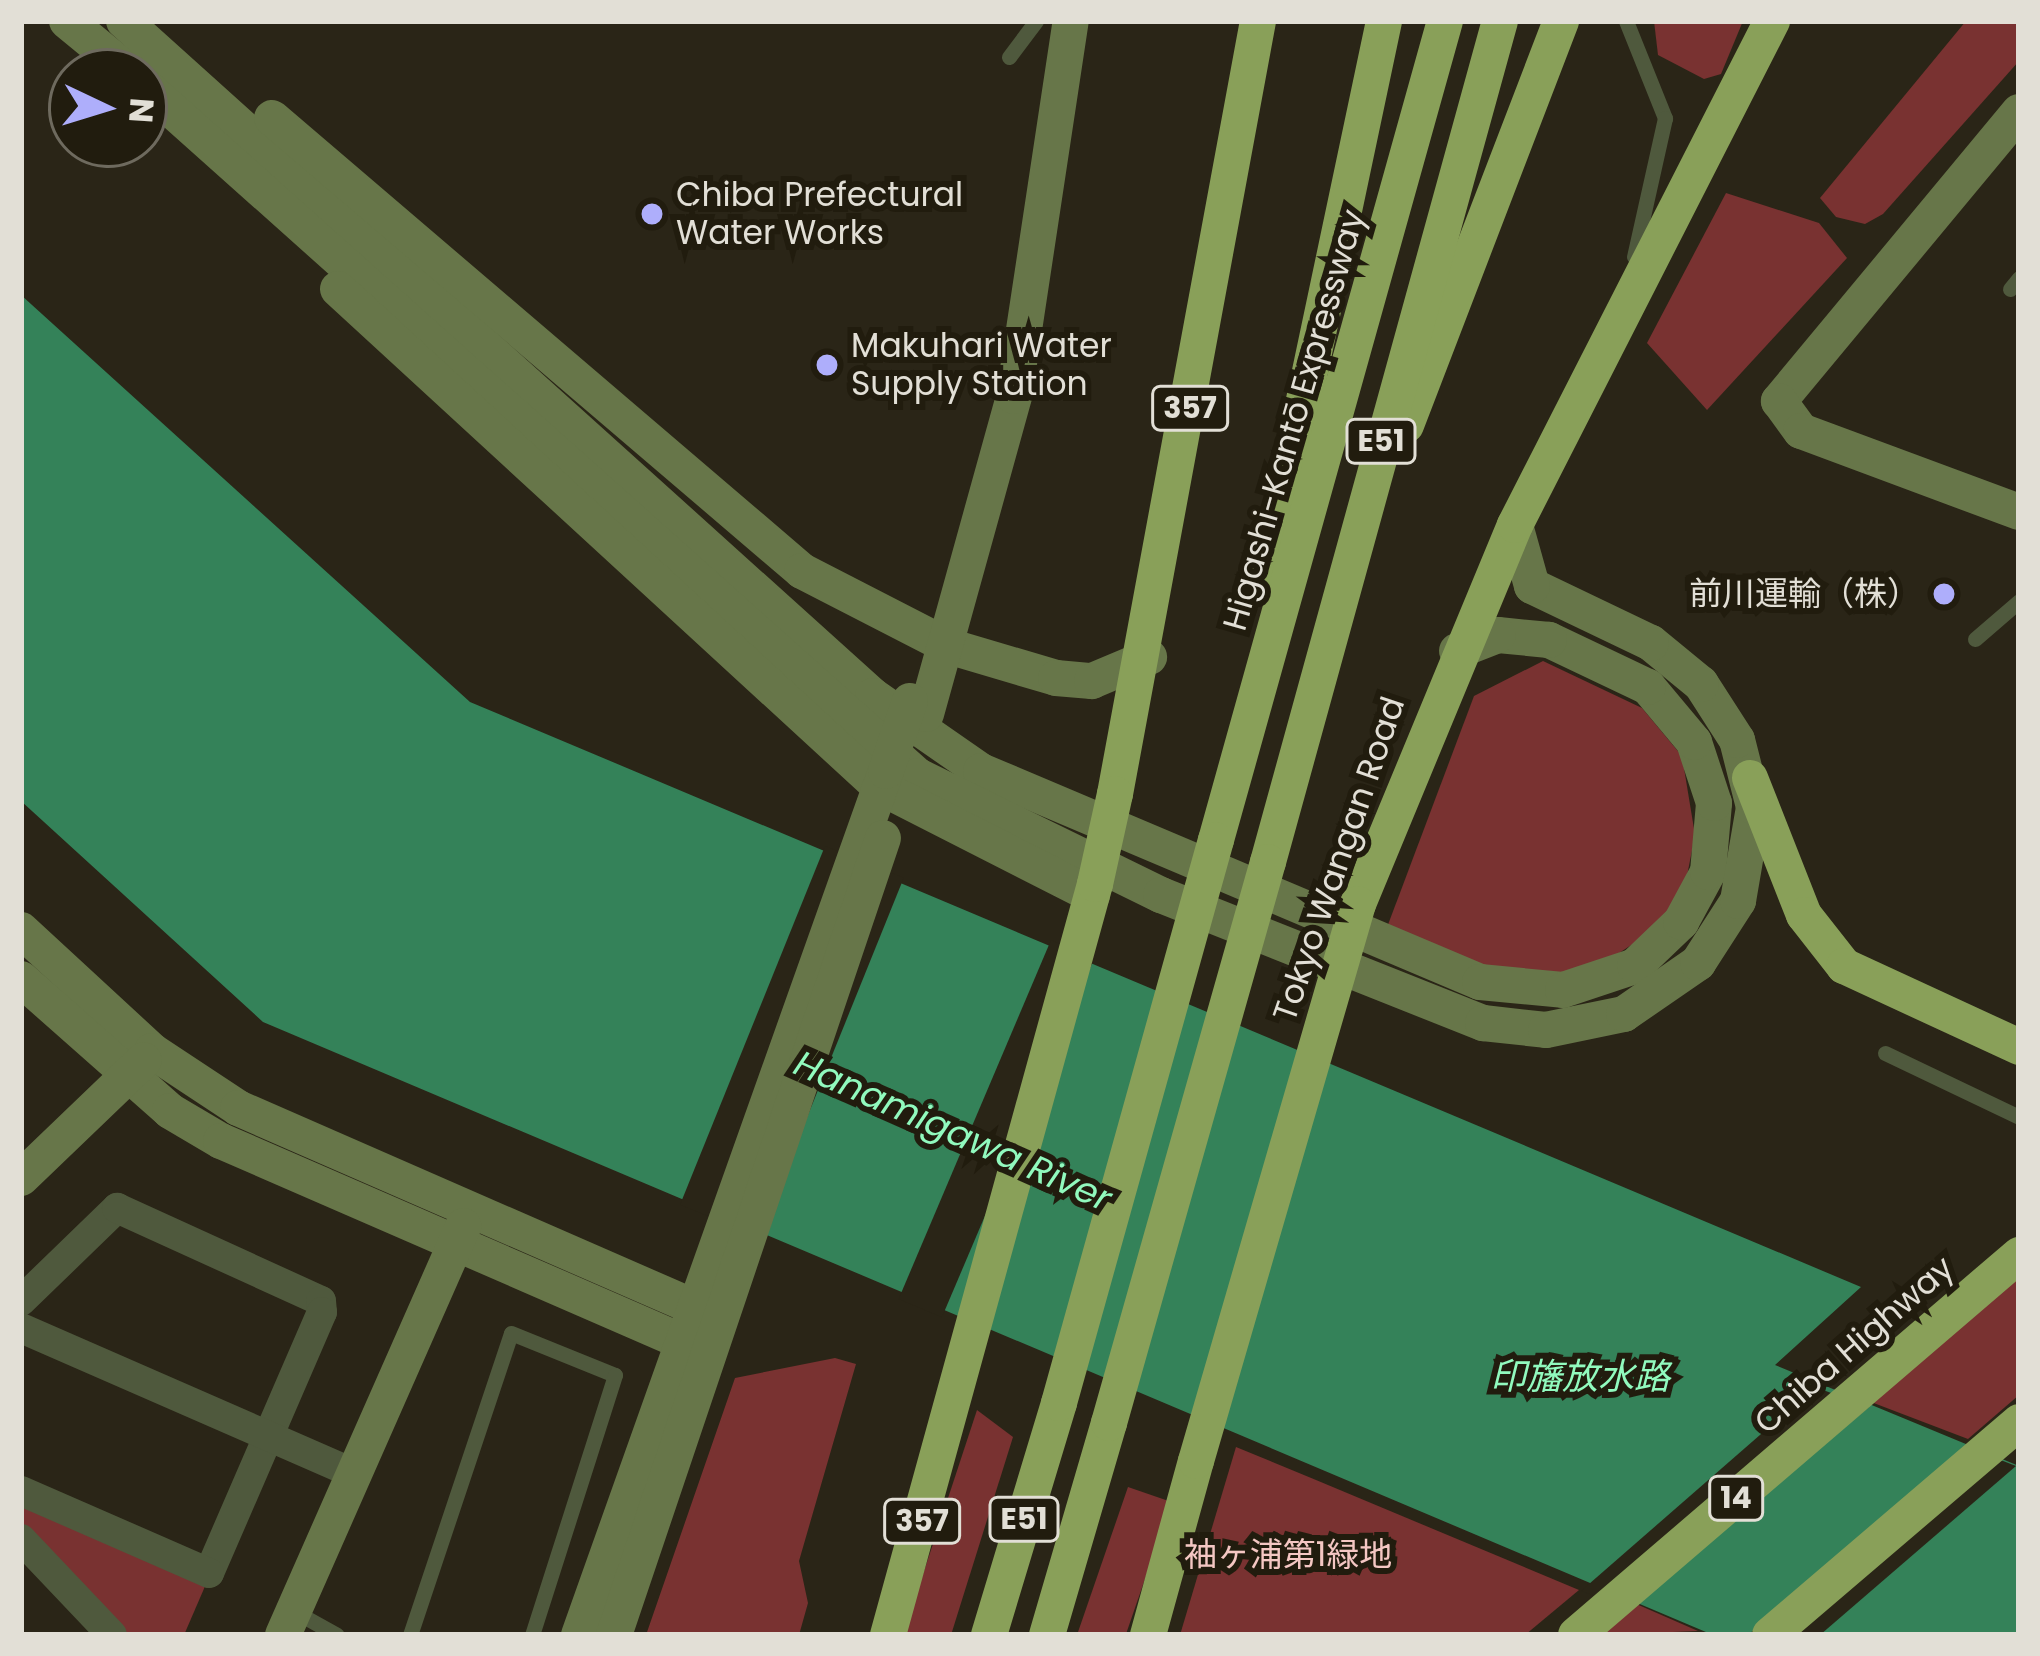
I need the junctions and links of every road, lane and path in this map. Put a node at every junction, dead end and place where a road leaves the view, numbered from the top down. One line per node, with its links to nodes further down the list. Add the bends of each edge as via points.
1 (67, 21): 11 (street)
2 (1036, 21): 12 (lane)
3 (1071, 21): 22 (street, via 1023,310)
4 (1258, 21): 24 (highway, 357)
5 (1384, 21): 25 (highway, via 1242,697)
6 (1445, 21): 25 (highway, Higashi-Kantō Expressway / E51)
7 (1500, 21): 18 (highway, E51)
8 (1561, 21): 18 (highway, via 1383,485)
9 (1626, 21): 16 (lane, via 1666,118 1632,261)
10 (1772, 21): 16 (highway, Tokyo Wangan Road)
11 (134, 44): 22 (street, via 237,89 400,223 756,541); 23 (street, via 873,696 982,771 1480,982 1563,990 1635,966 1682,922 1708,872 1714,803 1694,742 1648,687 1549,640 1498,635)
12 (1009, 57)
13 (168, 107): 15 (street)
14 (2019, 112): 17 (street, via 1940,225 1783,390 1780,412 1802,431)
15 (264, 193): 26 (street, via 899,763 1054,848 1436,1006 1546,1030 1624,1014 1667,990 1738,901); 27 (street, via 310,262 424,373)
16 (1639, 289): 19 (highway, Tokyo Wangan Road)
17 (2019, 512)
18 (1360, 519): 56 (highway, E51, bridge)
19 (1514, 525): 23 (highway, Tokyo Wangan Road); 26 (street, via 1532,586 1685,666 1728,722)
20 (2019, 602): 21 (lane)
21 (1975, 639)
22 (940, 642): 24 (street, via 1092,681); 27 (street, bridge)
23 (1457, 651): 57 (highway, Tokyo Wangan Road, bridge, via 1358,904)
24 (1149, 657): 28 (highway, 357, bridge)
25 (1239, 756): 55 (highway, Higashi-Kantō Expressway / E51, bridge)
26 (1750, 778): 31 (highway, via 1804,914 1844,966)
27 (891, 785): 28 (street); 41 (street)
28 (1092, 896): 54 (highway, 357)
29 (21, 930): 33 (street)
30 (21, 979): 33 (street)
31 (2019, 1047)
32 (1885, 1053): 34 (lane)
33 (140, 1063): 35 (street); 36 (street, via 298,1140); 37 (street, via 221,1141)
34 (2019, 1117)
35 (21, 1178)
36 (470, 1210): 37 (street); 41 (street)
37 (454, 1245): 41 (street); 44 (street)
38 (2019, 1255): 58 (highway, Chiba Highway / 14)
39 (21, 1301): 43 (street, via 117,1208 321,1301)
40 (21, 1328): 43 (street)
41 (704, 1332): 52 (street); 53 (street)
42 (2006, 1433): 59 (highway)
43 (269, 1438): 44 (street); 45 (street, via 209,1573)
44 (353, 1473): 47 (street)
45 (21, 1491)
46 (21, 1539): 48 (street)
47 (288, 1623): 49 (lane)
48 (112, 1635)
49 (337, 1635)
50 (410, 1635): 51 (lane, via 511,1333 616,1376)
51 (532, 1635)
52 (579, 1635)
53 (614, 1635)
54 (888, 1635)
55 (989, 1635)
56 (1047, 1635)
57 (1148, 1635)
58 (1576, 1635)
59 (1770, 1635)

